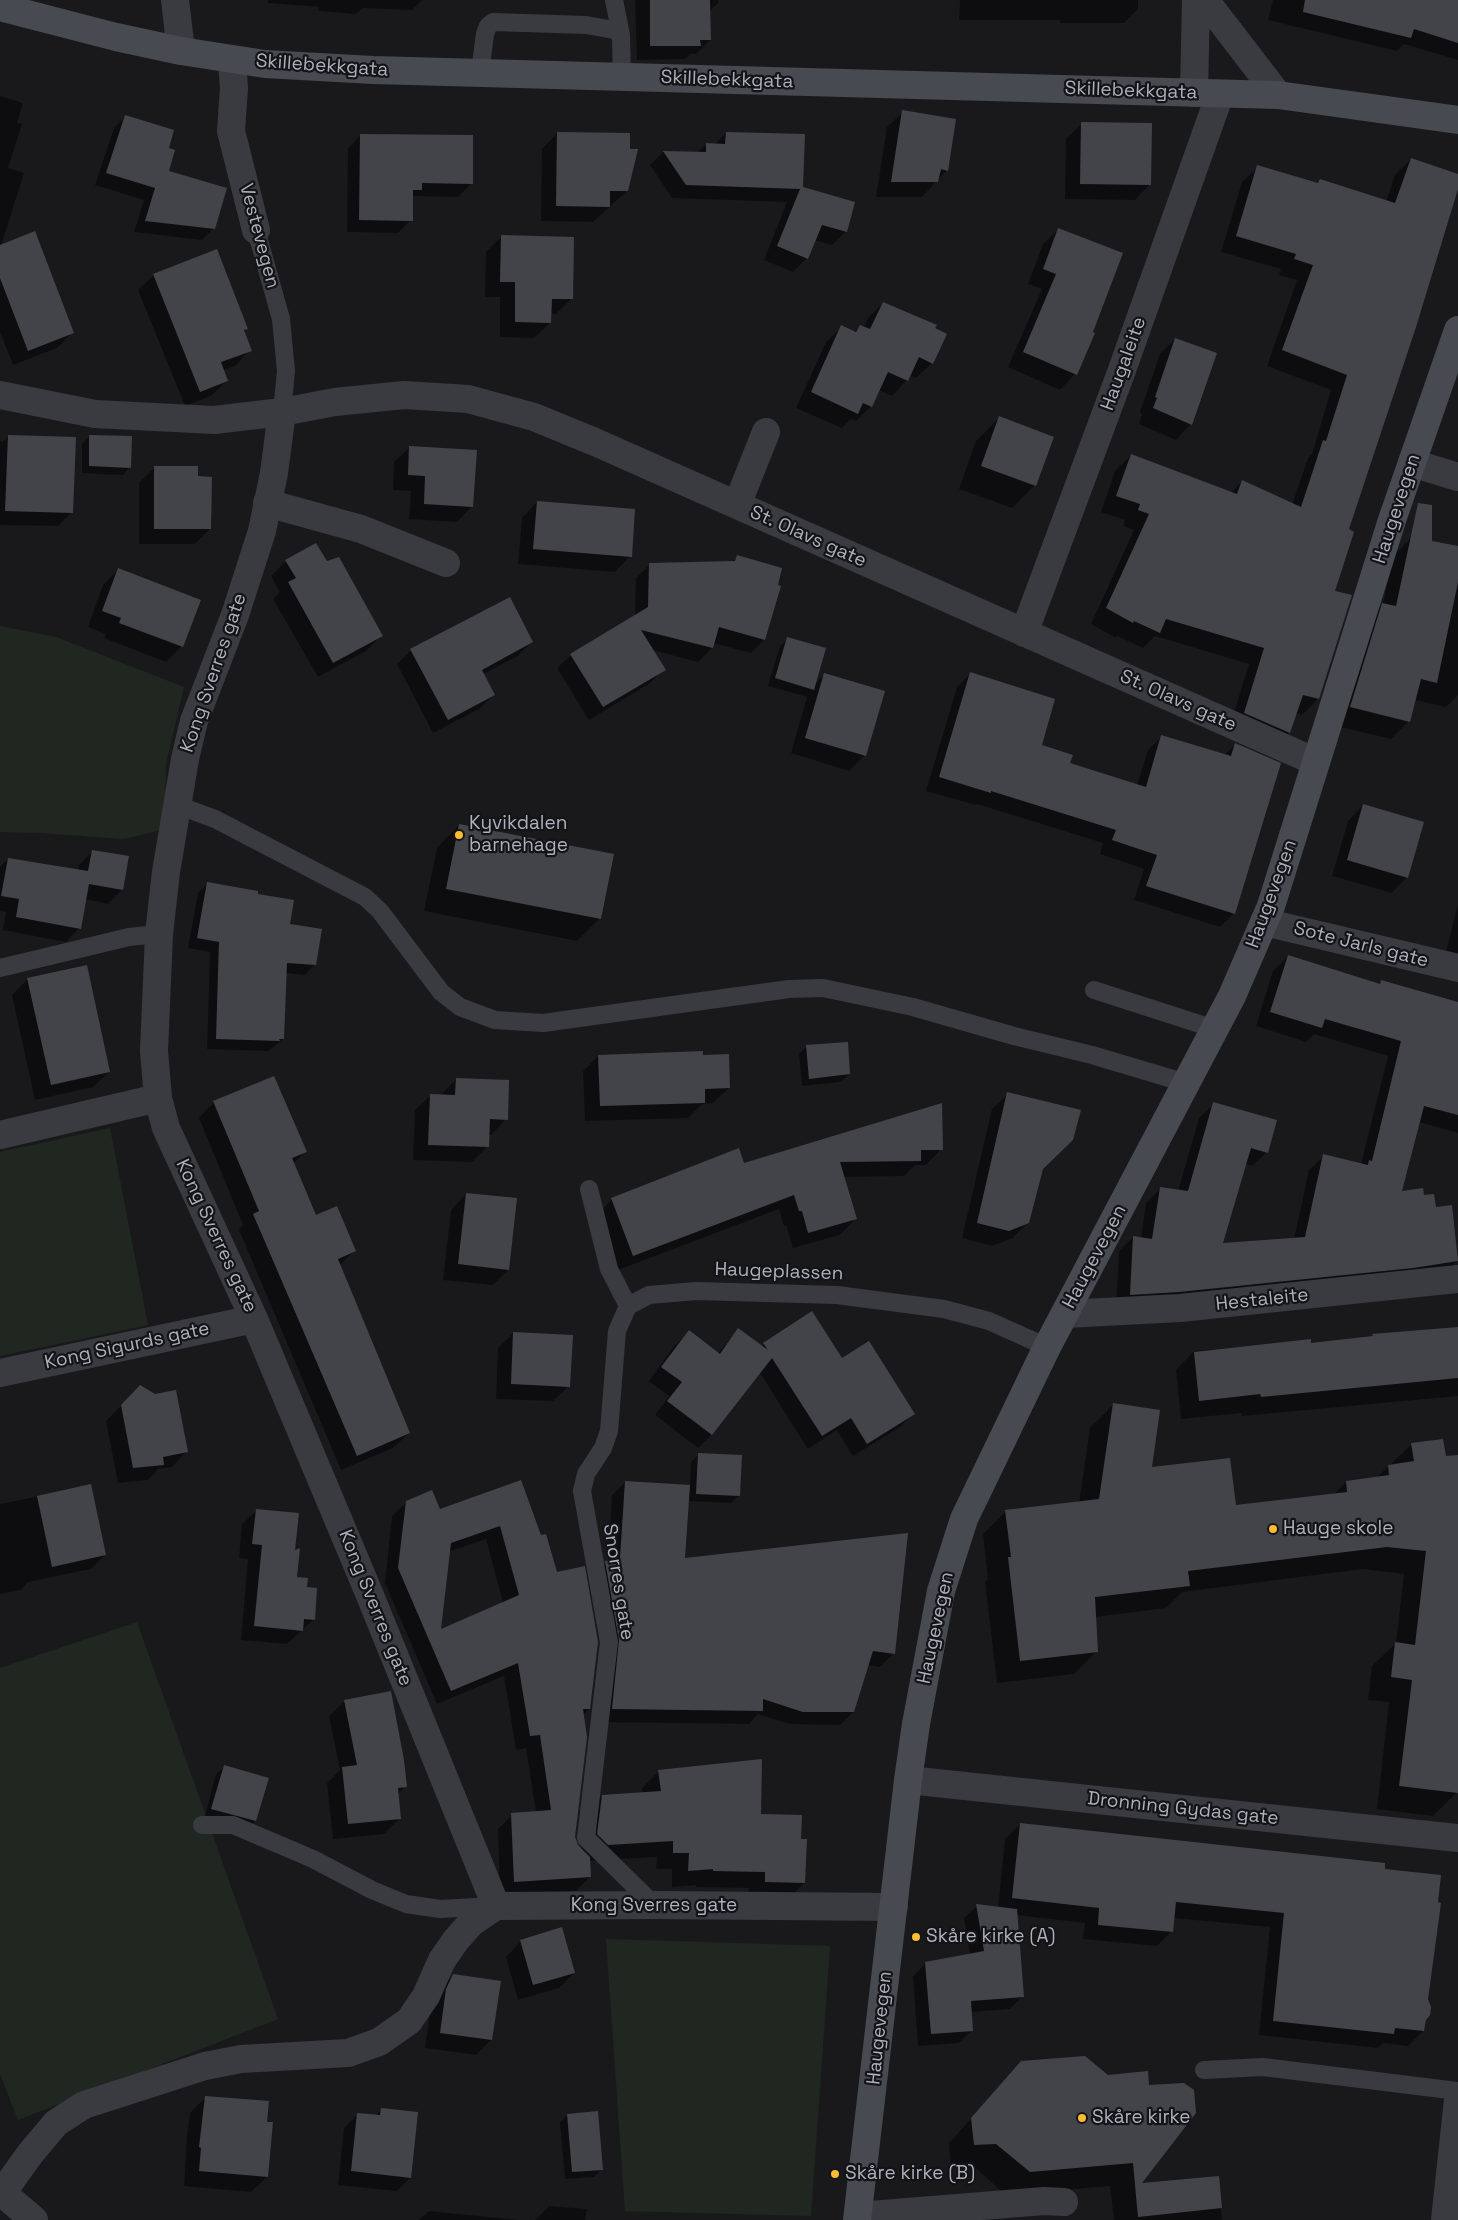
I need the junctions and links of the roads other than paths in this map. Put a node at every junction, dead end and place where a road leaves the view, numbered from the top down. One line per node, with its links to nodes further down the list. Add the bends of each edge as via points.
1 (176, 0): 7 (street)
2 (614, 0): 6 (lane)
3 (1196, 0): 11 (street, Haugaleite)
4 (1205, 0): 12 (street)
5 (0, 7): 7 (street, Skillebekkgata)
6 (622, 35): 9 (lane, via 614,30 586,25 493,22 485,34); 10 (lane)
7 (181, 51): 8 (street, Skillebekkgata)
8 (232, 60): 9 (street, Skillebekkgata, via 353,69); 14 (street, Vestevegen, via 231,131)
9 (480, 73): 10 (street, Skillebekkgata)
10 (622, 77): 11 (street, Skillebekkgata)
11 (1207, 94): 12 (street, Skillebekkgata); 24 (street, Haugaleite, via 1122,370)
12 (1278, 95): 13 (street, Skillebekkgata)
13 (1458, 120)
14 (256, 230): 17 (lane, Vestevegen, via 281,319 286,371)
15 (1458, 330): 19 (street, Haugevegen)
16 (0, 396): 17 (street, St. Olavs gate, via 95,414 214,420)
17 (282, 412): 21 (street, Kong Sverres gate); 22 (street, St. Olavs gate, via 335,402 404,395 468,399 534,417)
18 (766, 432): 22 (street)
19 (1412, 463): 20 (street); 25 (street, Haugevegen)
20 (1458, 477)
21 (268, 503): 23 (street, via 361,529); 26 (street, Kong Sverres gate, via 235,615 194,721)
22 (737, 505): 24 (street, St. Olavs gate)
23 (446, 562)
24 (1024, 633): 25 (street, St. Olavs gate)
25 (1316, 762): 27 (street, Haugevegen)
26 (177, 805): 28 (street, Kong Sverres gate); 33 (lane, via 215,818 365,897 380,911 440,992 465,1009 494,1020 543,1024 789,989 823,988 913,1006)
27 (1264, 922): 30 (street, Sote Jarls gate); 32 (street, Haugevegen)
28 (159, 934): 29 (lane, via 129,937); 34 (street, Kong Sverres gate, via 154,1051)
29 (0, 968)
30 (1458, 968)
31 (1094, 990): 32 (lane)
32 (1215, 1029): 33 (street, Haugevegen)
33 (1186, 1083): 39 (street, Haugevegen)
34 (158, 1098): 35 (street); 40 (street, Kong Sverres gate, via 166,1128)
35 (0, 1135)
36 (589, 1189): 38 (lane, via 609,1269)
37 (1458, 1279): 39 (street, Hestaleite, via 1180,1308)
38 (628, 1306): 41 (lane, Haugeplassen, via 649,1295 696,1290 837,1295 944,1309 989,1321); 46 (lane, Snorres gate, via 617,1331 609,1430 603,1448 586,1474 582,1491 609,1642 586,1838)
39 (1064, 1314): 41 (street, Haugevegen)
40 (254, 1319): 42 (street, Kong Sigurds gate); 47 (street, Kong Sverres gate)
41 (1047, 1347): 43 (street, Haugevegen, via 964,1520 941,1591)
42 (0, 1373)
43 (908, 1780): 45 (street, Dronning Gydas gate); 48 (street, Haugevegen)
44 (202, 1826): 47 (lane, via 233,1825 406,1904 440,1909)
45 (1458, 1838)
46 (654, 1905): 47 (street, Kong Sverres gate); 48 (street, Kong Sverres gate)
47 (496, 1906): 53 (street, via 471,1923 456,1940 409,2021 379,2042 348,2053 241,2059 205,2066 84,2105 56,2123)
48 (894, 1907): 55 (street, Haugevegen)
49 (1204, 2070): 50 (lane, via 1263,2068)
50 (1458, 2091)
51 (1458, 2100): 52 (street)
52 (1454, 2184): 57 (street)
53 (1, 2192): 56 (street)
54 (1064, 2202): 55 (street, Haugevegen, via 1044,2201)
55 (857, 2218)
56 (34, 2220)
57 (1445, 2220)

